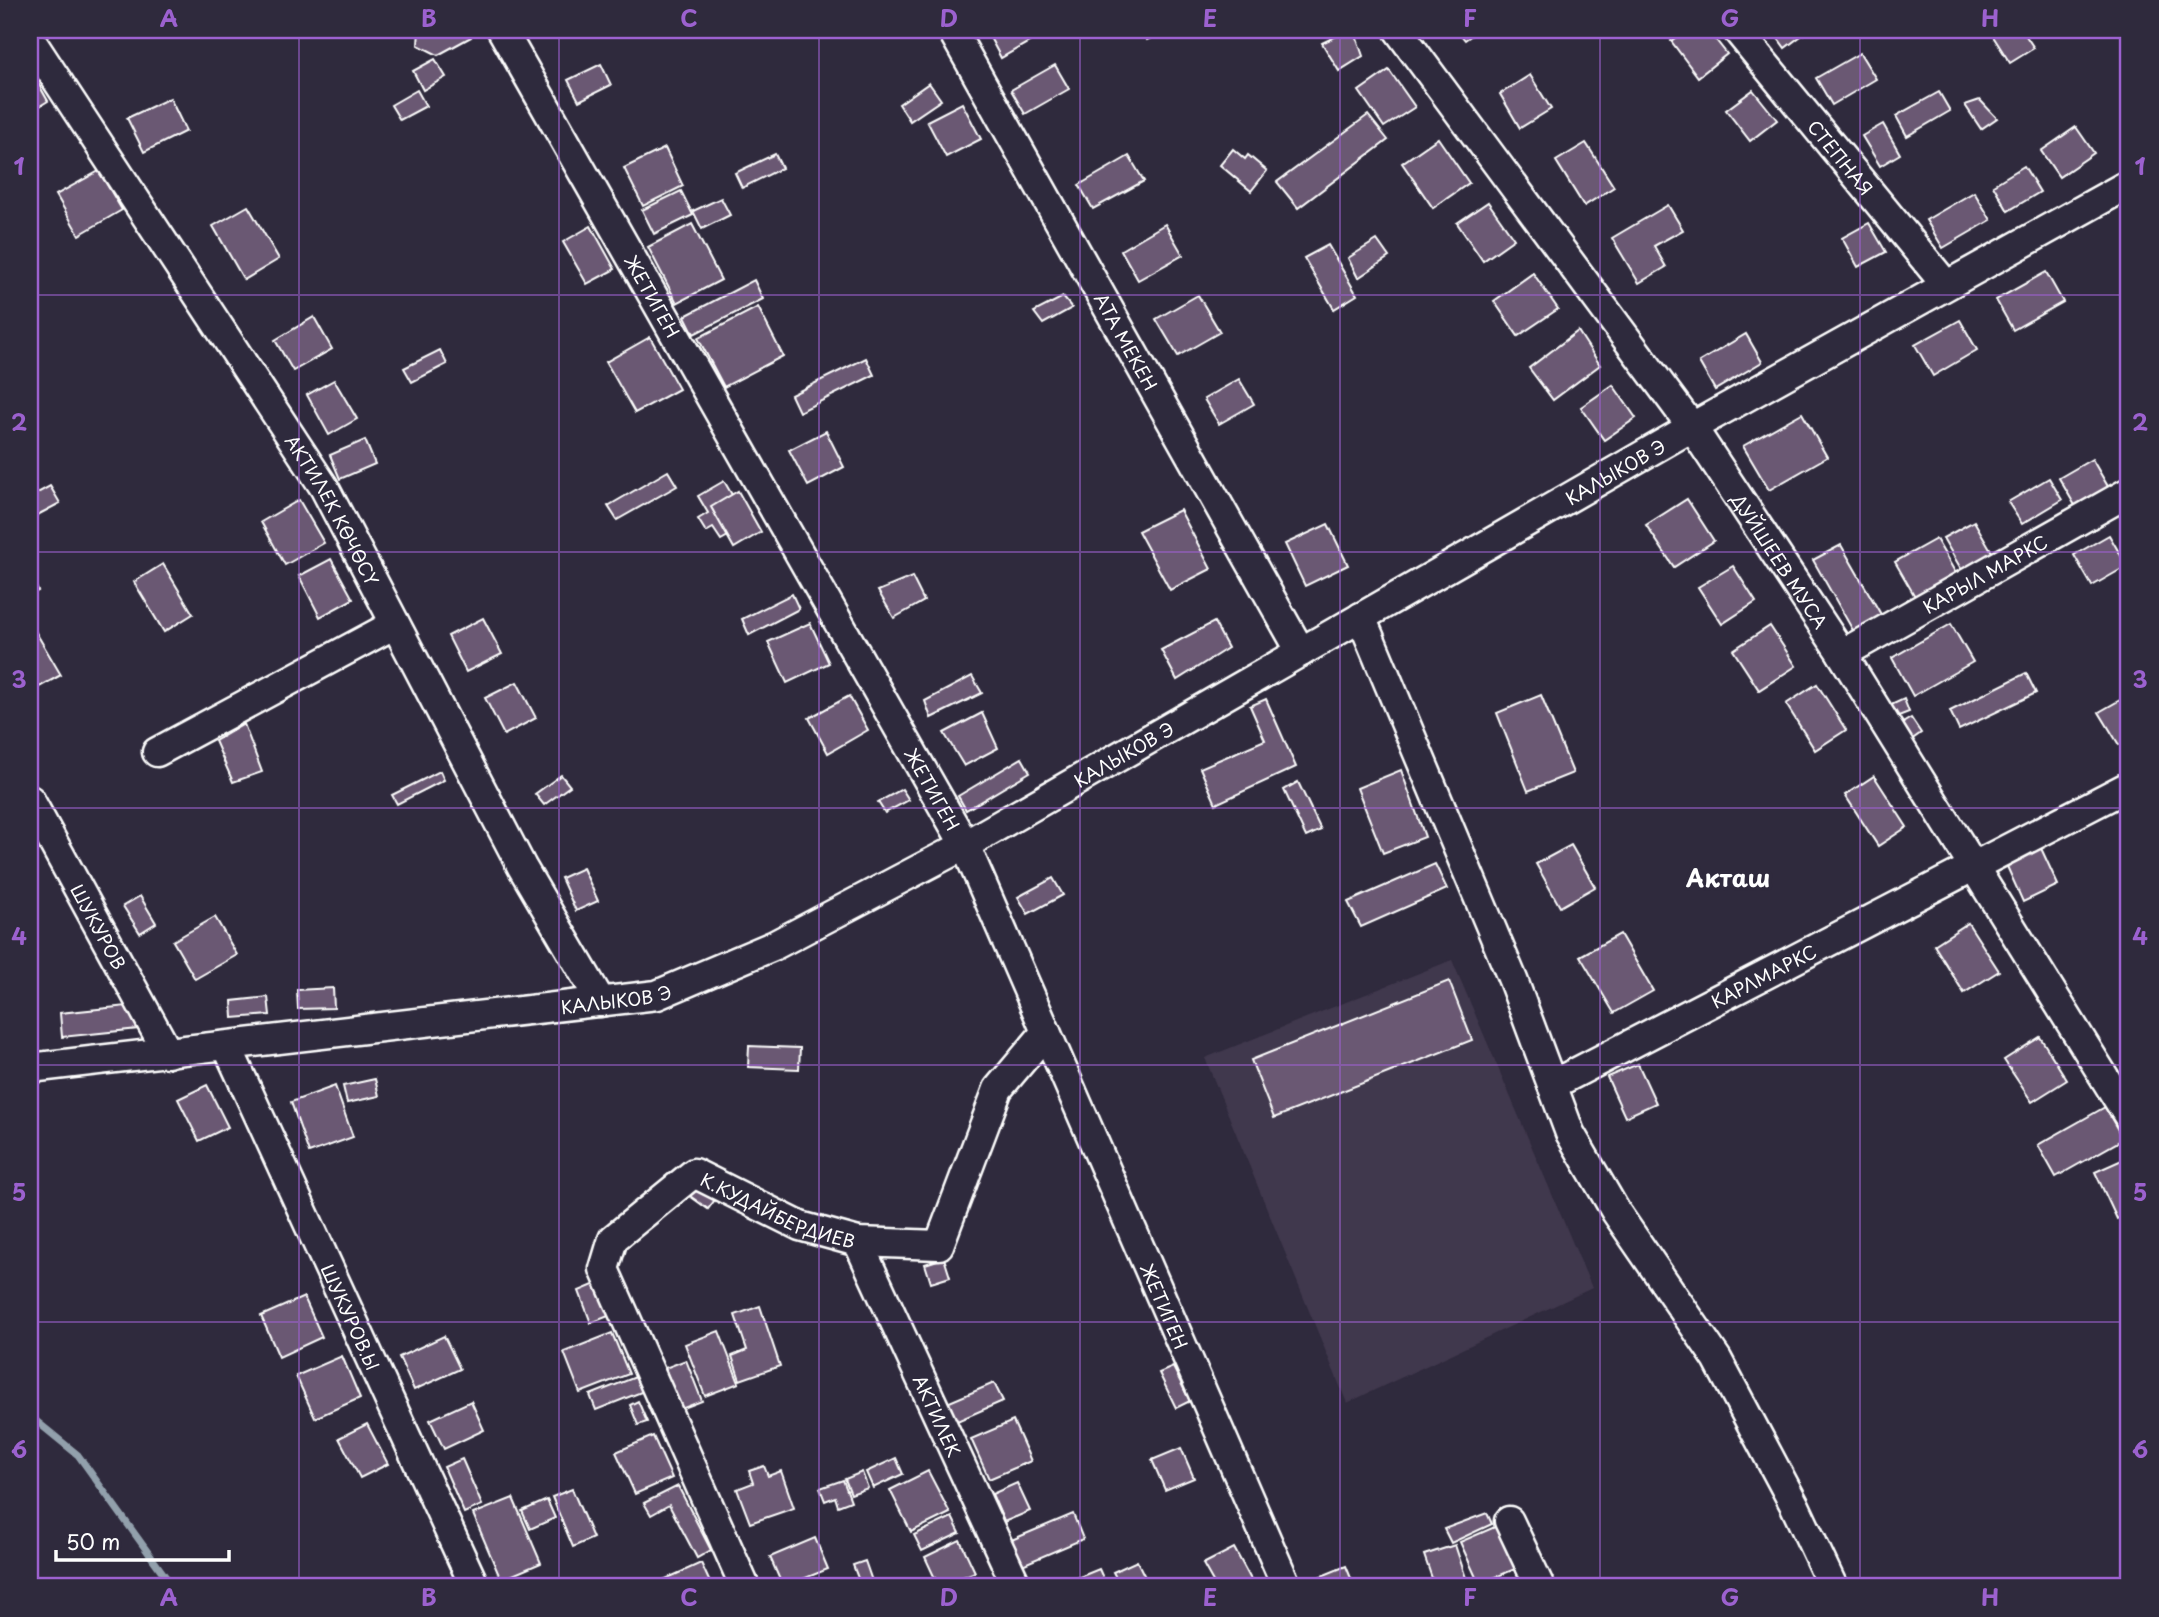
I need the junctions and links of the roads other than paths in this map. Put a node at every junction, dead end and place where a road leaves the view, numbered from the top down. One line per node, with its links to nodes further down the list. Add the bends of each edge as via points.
1 (502, 30): 17 (street, ЖЕТИГЕН)
2 (952, 30): 12 (street, АТА МЕКЕН)
3 (1398, 30): 8 (street, ДУЙШЕЕВ МУСА)
4 (1737, 30): 7 (street, СТЕПНАЯ)
5 (30, 39): 11 (street, АКТИЛЕК КӨЧӨСҮ, via 324,487)
6 (2129, 184): 7 (street, КАЛЫКОВ Э)
7 (1947, 285): 8 (street, КАЛЫКОВ Э)
8 (1692, 427): 10 (street, КАЛЫКОВ Э); 13 (street, ДУЙШЕЕВ МУСА)
9 (2129, 492): 13 (street, КАРЫЛ МАРКС)
10 (1361, 617): 12 (street, КАЛЫКОВ Э); 24 (street, via 1513,980)
11 (396, 624): 14 (street); 19 (street, АКТИЛЕК КӨЧӨСҮ, via 522,867)
12 (1301, 652): 17 (street, КАЛЫКОВ Э)
13 (1842, 654): 18 (street, ДУЙШЕЕВ МУСА)
14 (157, 752)
15 (2129, 786): 18 (street, КАРЛМАРКС)
16 (30, 800): 22 (street, ШУКУРОВ)
17 (965, 845): 19 (street, КАЛЫКОВ Э, via 761,951 657,995); 20 (street, ЖЕТИГЕН)
18 (1974, 867): 24 (street, КАРЛМАРКС); 25 (street, ДУЙШЕЕВ МУСА)
19 (601, 1002): 21 (street, КАЛЫКОВ Э)
20 (1046, 1032): 26 (street, К.КУДАЙБЕРДИЕВ, via 998,1089 939,1245); 31 (street, ЖЕТИГЕН)
21 (227, 1046): 22 (street, КАЛЫКОВ Э); 28 (street, ШУКУРОВ.Ы)
22 (168, 1053): 23 (street, КАЛЫКОВ Э)
23 (30, 1068)
24 (1552, 1085): 33 (street, via 1570,1133 1616,1212 1717,1359)
25 (2129, 1117)
26 (858, 1242): 29 (street, К.КУДАЙБЕРДИЕВ, via 800,1226 694,1173 613,1239 604,1269); 30 (street, АКТИЛЕК)
27 (1509, 1521): 32 (street)
28 (475, 1587)
29 (745, 1587)
30 (1017, 1587)
31 (1287, 1587)
32 (1540, 1587)
33 (1833, 1587)

